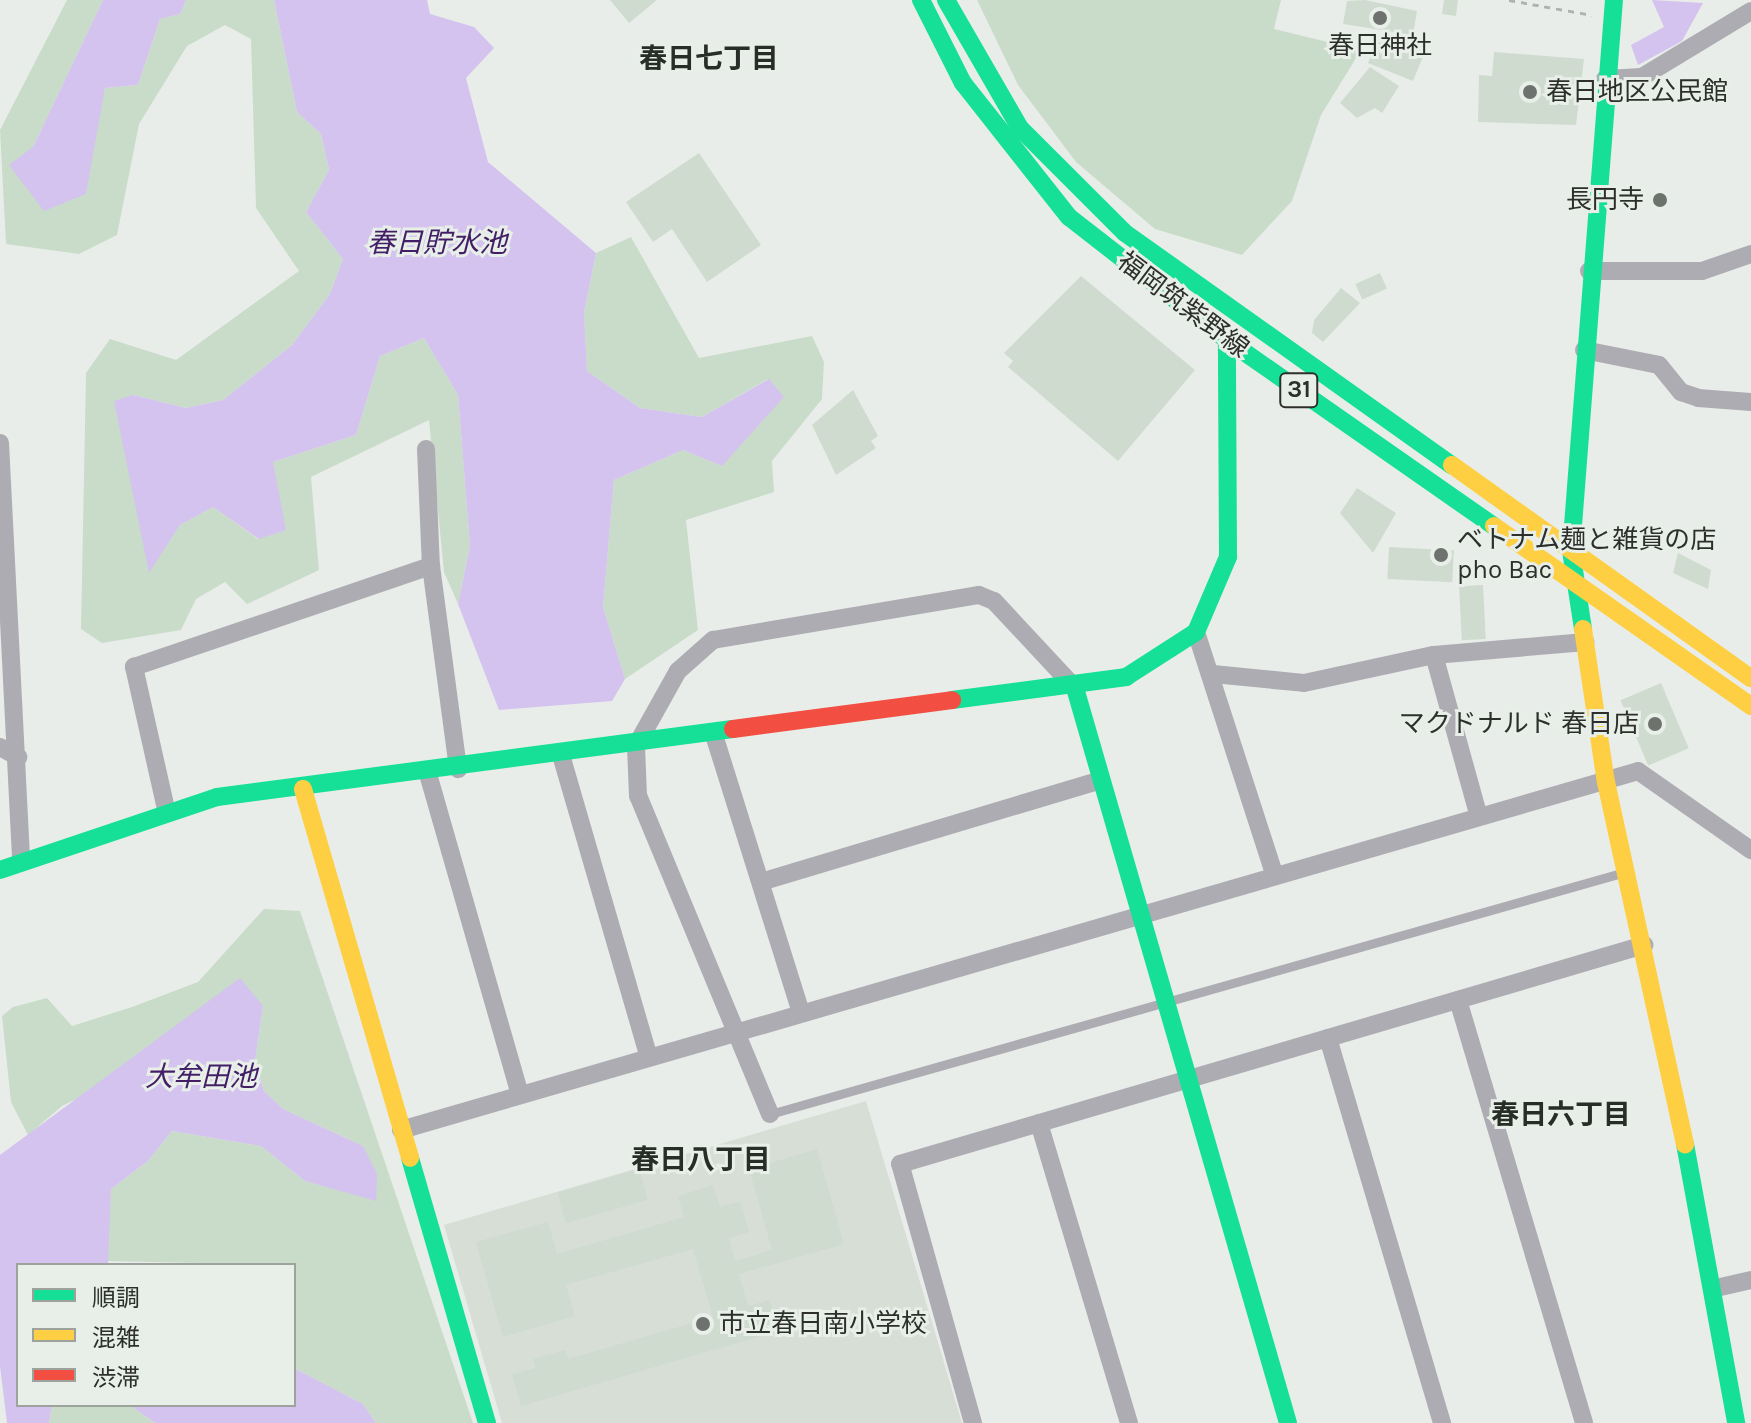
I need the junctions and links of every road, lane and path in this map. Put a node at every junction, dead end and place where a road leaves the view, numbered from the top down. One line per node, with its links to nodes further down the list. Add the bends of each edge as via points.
1 (921, 0): 9 (street, 福岡筑紫野線 / 31, via 963,83 1069,217)
2 (946, 0): 14 (street, 福岡筑紫野線 / 31, via 990,86 1071,186 1242,320)
3 (1509, 0): 4 (path)
4 (1613, 9): 6 (street)
5 (1751, 11): 6 (street, via 1642,77)
6 (1605, 79): 8 (street)
7 (1751, 254): 8 (street, via 1702,271)
8 (1589, 271): 10 (street)
9 (1227, 340): 16 (street, 福岡筑紫野線 / 31); 18 (street, via 1228,557)
10 (1584, 350): 11 (street, via 1659,365 1681,392 1698,398); 14 (street)
11 (1751, 402)
12 (0, 443): 17 (street)
13 (426, 449): 15 (street)
14 (1571, 551): 16 (street); 22 (street, 福岡筑紫野線 / 31)
15 (431, 566): 30 (street); 35 (street, via 134,667)
16 (1575, 582): 19 (street); 24 (street, 福岡筑紫野線 / 31)
17 (5, 601): 29 (street)
18 (1196, 632): 21 (street); 23 (street, via 1126,677)
19 (1585, 642): 20 (street); 33 (street)
20 (1434, 655): 21 (street, via 1304,683); 36 (street)
21 (1213, 674): 41 (street)
22 (1751, 678)
23 (1075, 688): 25 (street); 26 (street, via 994,601 948,595 713,640 678,671); 32 (street)
24 (1751, 706)
25 (714, 735): 26 (street); 42 (street)
26 (636, 746): 28 (street); 48 (street, via 638,796)
27 (0, 747): 29 (street)
28 (561, 755): 30 (street); 50 (street)
29 (18, 757): 38 (street)
30 (458, 769): 31 (street)
31 (428, 774): 34 (street); 52 (street)
32 (1100, 780): 42 (street); 43 (street)
33 (1606, 782): 36 (street); 37 (street, via 1638,771); 40 (street)
34 (303, 789): 35 (street); 55 (street)
35 (166, 809): 38 (street)
36 (1479, 817): 41 (street)
37 (1751, 850)
38 (21, 862): 39 (street)
39 (0, 870)
40 (1628, 871): 44 (street); 46 (lane)
41 (1275, 876): 43 (street)
42 (761, 882): 47 (street)
43 (1140, 915): 46 (street); 47 (street)
44 (1644, 945): 45 (street); 57 (street)
45 (1458, 1000): 49 (street); 63 (street)
46 (1166, 1002): 51 (street); 53 (lane)
47 (801, 1013): 48 (street)
48 (738, 1032): 50 (street); 53 (street)
49 (1328, 1038): 51 (street); 62 (street)
50 (649, 1057): 52 (street)
51 (1188, 1080): 54 (street); 61 (street)
52 (520, 1095): 55 (street)
53 (770, 1114)
54 (1039, 1123): 59 (street, via 900,1164); 60 (street)
55 (401, 1130): 58 (street)
56 (1751, 1280): 57 (street)
57 (1716, 1288): 64 (street)
58 (487, 1423)
59 (973, 1423)
60 (1129, 1423)
61 (1288, 1423)
62 (1442, 1423)
63 (1584, 1423)
64 (1736, 1423)

